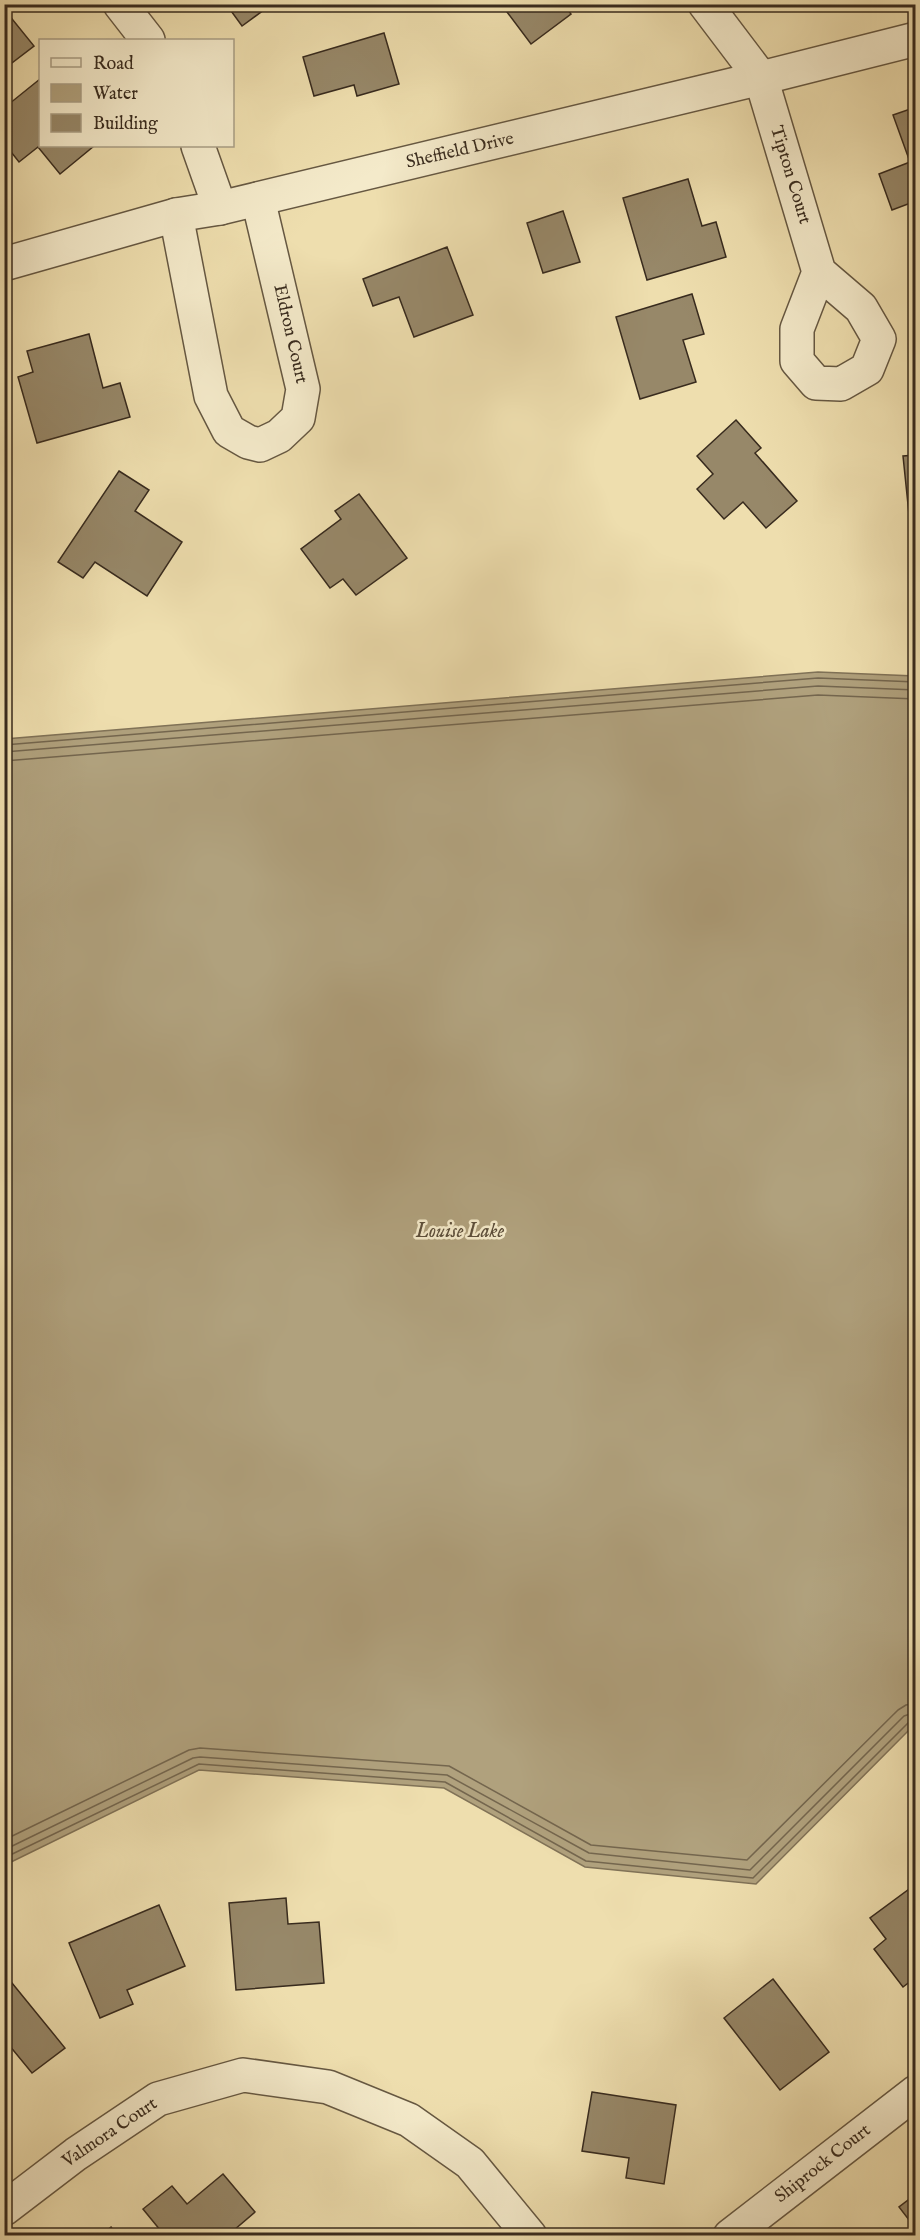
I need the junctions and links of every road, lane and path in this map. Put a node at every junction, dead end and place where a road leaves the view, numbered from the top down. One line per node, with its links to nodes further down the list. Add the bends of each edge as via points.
1 (120, 4): 3 (street)
2 (705, 4): 5 (street)
3 (147, 39)
4 (915, 39): 5 (street, Sheffield Drive)
5 (761, 78): 7 (street, Sheffield Drive); 11 (street, Tipton Court)
6 (198, 147): 8 (street)
7 (258, 199): 8 (street, Sheffield Drive); 9 (street, Eldron Court, via 303,389 298,418 279,436 260,445 229,431 211,396)
8 (220, 208): 9 (street, Sheffield Drive)
9 (176, 216): 10 (street, Sheffield Drive)
10 (4, 264)
11 (819, 272)
12 (915, 2092): 15 (street, Shiprock Court)
13 (4, 2209): 14 (street, Valmora Court, via 158,2099 243,2075 328,2087 409,2120 470,2163)
14 (530, 2235)
15 (730, 2235)

